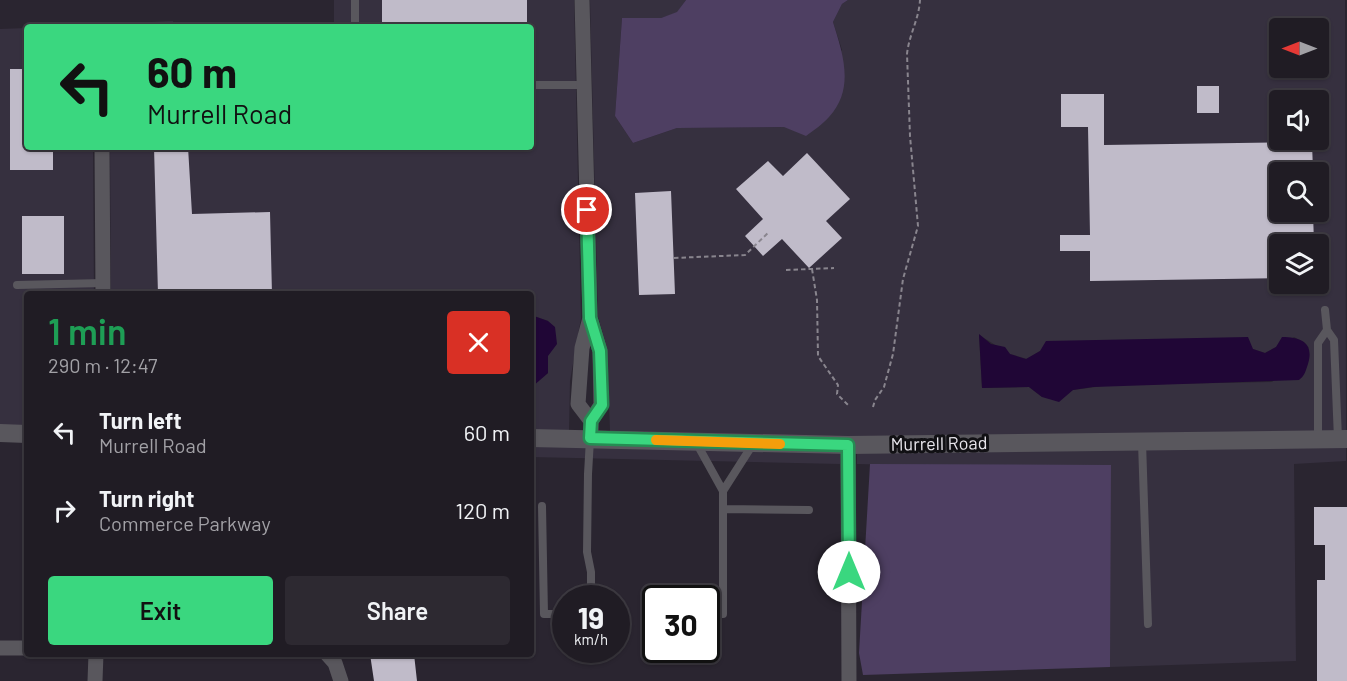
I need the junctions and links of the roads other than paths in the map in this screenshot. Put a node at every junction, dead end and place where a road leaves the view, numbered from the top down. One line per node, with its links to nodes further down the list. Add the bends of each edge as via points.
1 (356, 0): 3 (lane)
2 (582, 0): 5 (street)
3 (356, 24)
4 (534, 86): 5 (lane)
5 (584, 86): 10 (street)
6 (102, 150): 8 (street)
7 (17, 285): 8 (lane)
8 (103, 288)
9 (1325, 310): 11 (lane)
10 (590, 318): 12 (street, via 600,351 602,405); 12 (street, via 582,348 578,404)
11 (1327, 330): 16 (lane, via 1318,343); 17 (lane, via 1334,340)
12 (591, 430): 15 (street, Murrell Road); 18 (street, Murrell Road); 26 (lane, via 587,552)
13 (0, 433): 14 (street)
14 (24, 434)
15 (534, 438)
16 (1318, 439): 17 (street, Murrell Road); 19 (street, Murrell Road)
17 (1343, 439)
18 (696, 441): 20 (street, Murrell Road); 22 (lane)
19 (1142, 442): 21 (street, Murrell Road); 29 (lane)
20 (753, 443): 21 (street, Murrell Road); 22 (lane)
21 (848, 445): 36 (street)
22 (723, 490): 24 (lane)
23 (542, 506): 27 (lane, via 544,614)
24 (723, 509): 25 (lane); 28 (lane)
25 (809, 510)
26 (591, 585)
27 (552, 614)
28 (720, 614)
29 (1148, 624)
30 (0, 648): 31 (street)
31 (24, 648)
32 (96, 657): 34 (street)
33 (330, 657): 35 (street)
34 (95, 681)
35 (341, 681)
36 (849, 681)

